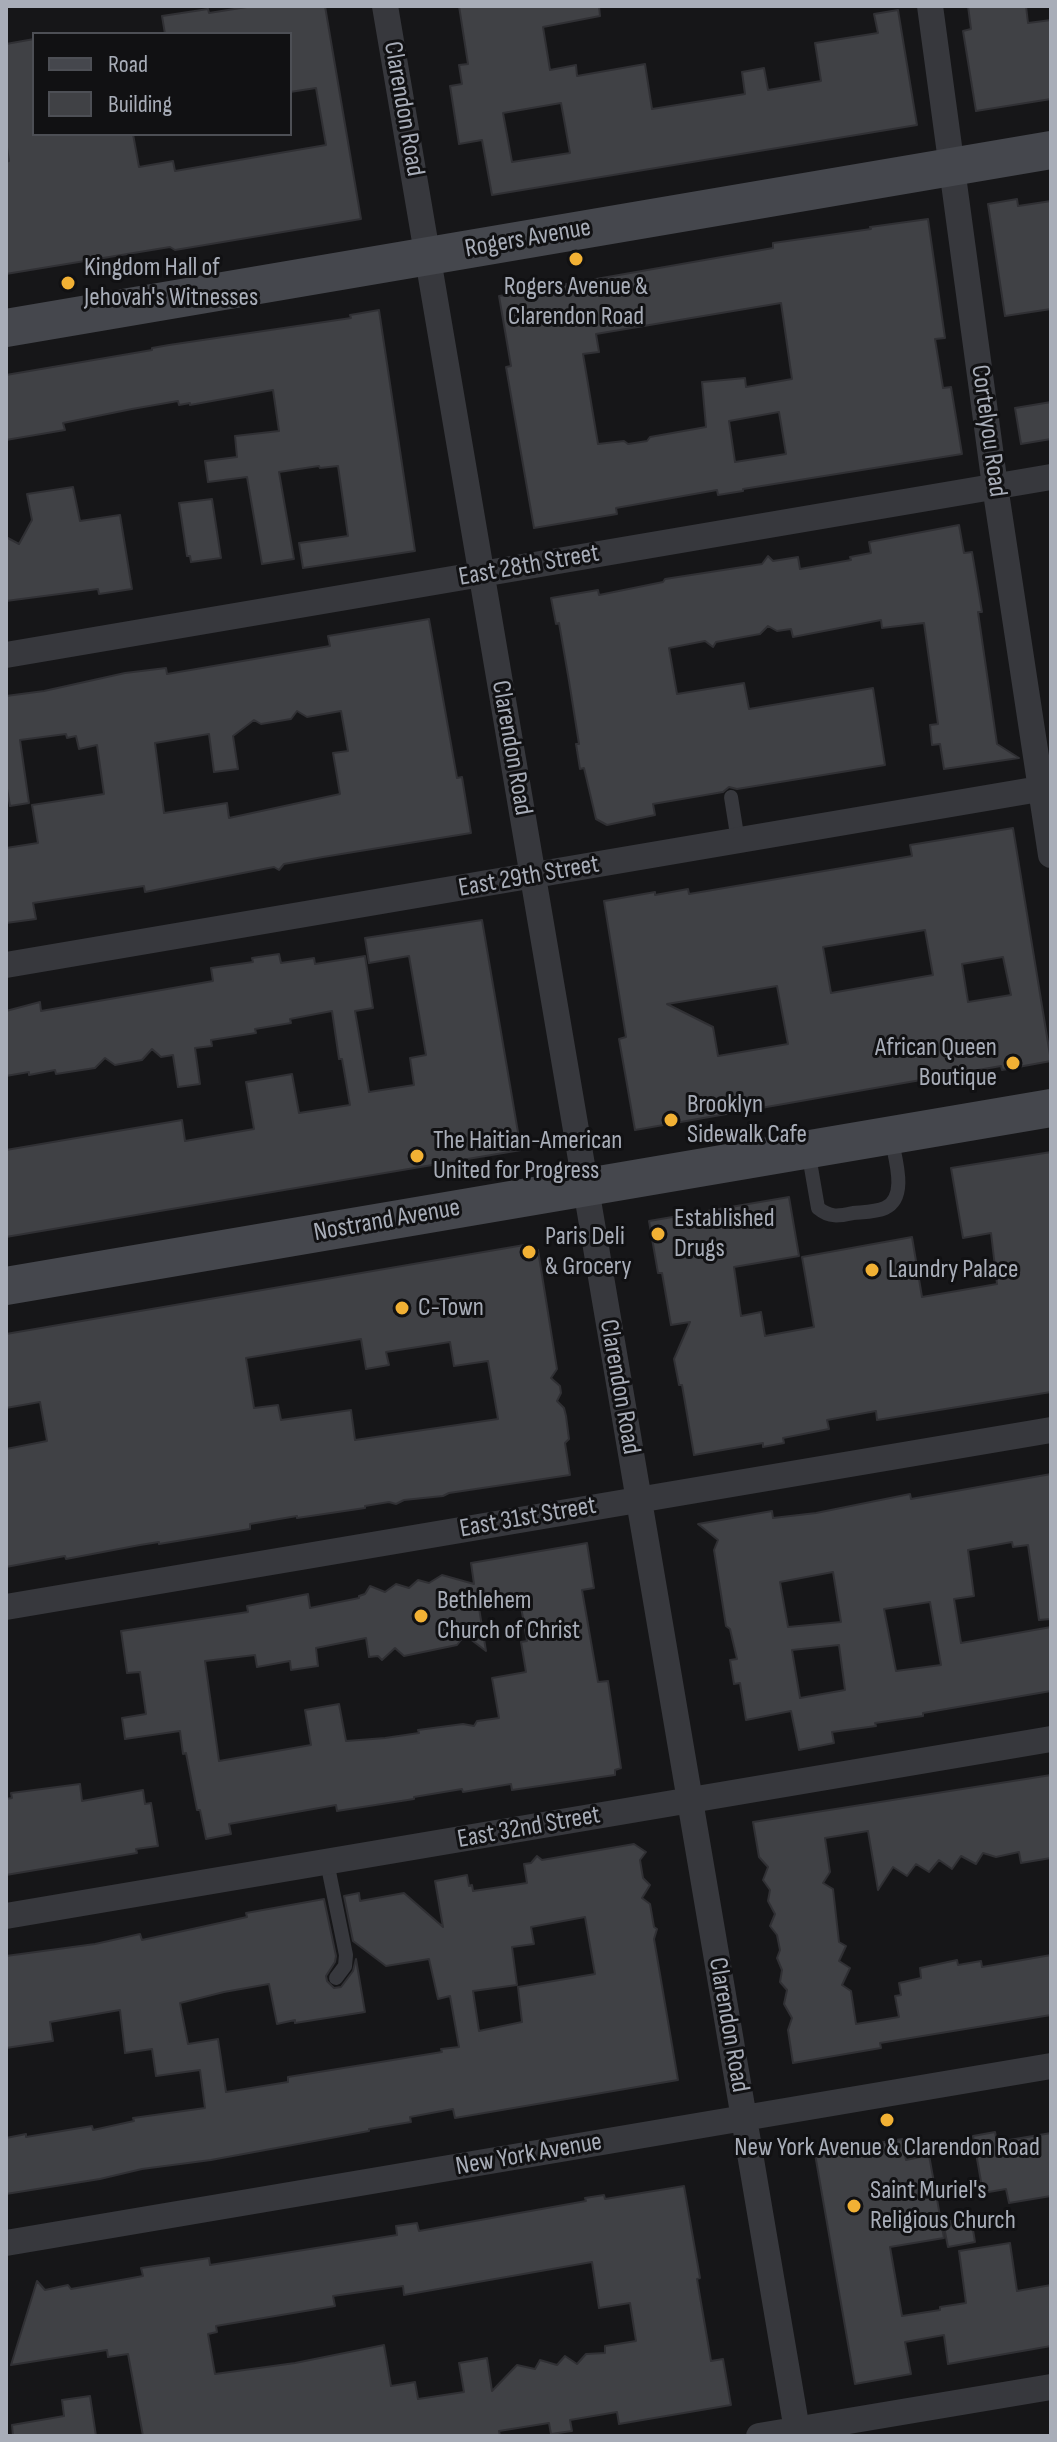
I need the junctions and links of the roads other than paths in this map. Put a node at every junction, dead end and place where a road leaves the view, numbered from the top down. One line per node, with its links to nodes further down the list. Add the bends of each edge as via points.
1 (385, 6): 5 (street, Clarendon Road)
2 (930, 6): 4 (street, Cortelyou Road)
3 (1051, 150): 4 (main road, Rogers Avenue)
4 (951, 167): 5 (main road, Rogers Avenue); 8 (street, Cortelyou Road)
5 (428, 256): 6 (main road, Rogers Avenue); 9 (street, Clarendon Road)
6 (6, 328)
7 (1051, 477): 8 (street, East 28th Street)
8 (995, 486): 9 (street, East 28th Street); 11 (street, Cortelyou Road)
9 (482, 574): 10 (street, East 28th Street); 15 (street, Clarendon Road)
10 (6, 655)
11 (1046, 787): 13 (street, East 29th Street); 14 (street, Cortelyou Road)
12 (731, 797): 13 (lane)
13 (738, 841): 15 (street, East 29th Street)
14 (1051, 855)
15 (533, 877): 16 (street, East 29th Street); 20 (street, Clarendon Road)
16 (6, 965)
17 (1051, 1108): 18 (main road, Nostrand Avenue)
18 (891, 1136): 19 (main road, Nostrand Avenue); 19 (lane, via 899,1185 895,1199 886,1207 837,1217 818,1208)
19 (808, 1150): 20 (main road, Nostrand Avenue)
20 (585, 1187): 21 (main road, Nostrand Avenue); 23 (street, Clarendon Road)
21 (6, 1286)
22 (1051, 1430): 23 (street, East 31st Street)
23 (639, 1499): 24 (street, East 31st Street); 26 (street, Clarendon Road)
24 (6, 1607)
25 (1051, 1739): 26 (street, East 32nd Street)
26 (690, 1800): 27 (street, East 32nd Street); 31 (street, Clarendon Road)
27 (327, 1862): 28 (street, East 32nd Street); 29 (lane, via 346,1955)
28 (6, 1916)
29 (336, 1978)
30 (1051, 2066): 31 (street, New York Avenue)
31 (744, 2118): 32 (street, New York Avenue); 34 (street, Clarendon Road)
32 (6, 2243)
33 (1051, 2387): 34 (street)
34 (798, 2433): 35 (street)
35 (759, 2436)

